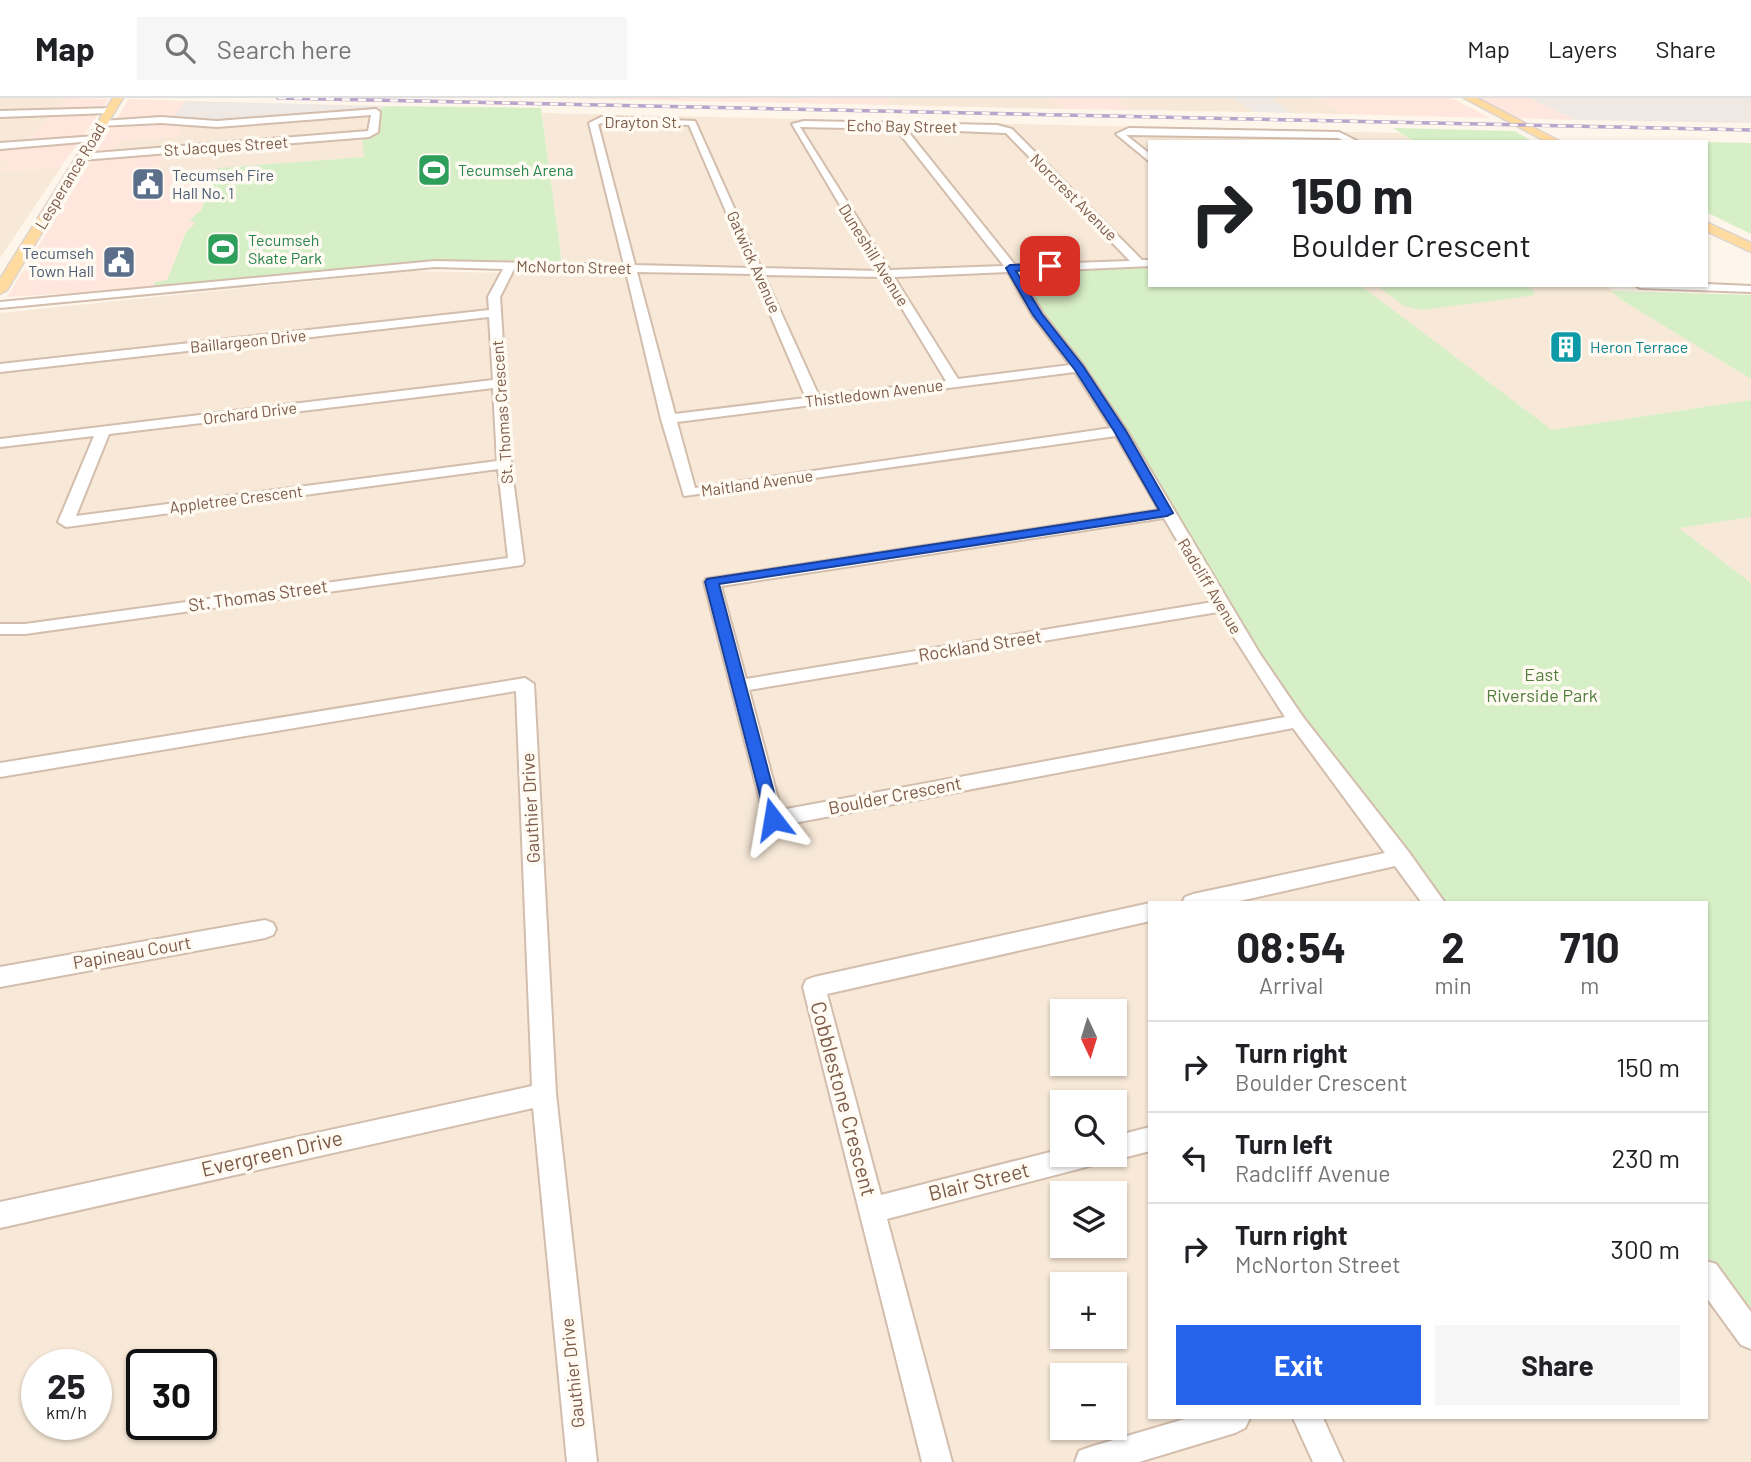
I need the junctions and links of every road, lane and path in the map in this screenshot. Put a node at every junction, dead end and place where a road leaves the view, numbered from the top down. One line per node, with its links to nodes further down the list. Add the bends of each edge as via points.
1 (118, 98): 4 (main road, Lesperance Road)
2 (1456, 98): 19 (main road)
3 (1469, 98): 20 (main road)
4 (110, 110): 6 (street); 9 (main road, Lesperance Road)
5 (376, 112): 9 (street, via 207,125 161,120); 22 (street, St Jacques Street, via 374,132 369,134)
6 (0, 114)
7 (593, 123): 8 (street, Drayton St.); 30 (street, Maitland Avenue)
8 (692, 123): 32 (street, Gatwick Avenue)
9 (102, 124): 16 (main road, Lesperance Road)
10 (795, 126): 11 (street, Echo Bay Street); 33 (street, Duneshill Avenue)
11 (900, 126): 12 (street, Echo Bay Street); 31 (street, Radcliff Avenue)
12 (1009, 131): 28 (street, Norcrest Avenue)
13 (1230, 133): 14 (street); 15 (street); 17 (street)
14 (1120, 134): 23 (street)
15 (1339, 135): 18 (street)
16 (93, 138): 21 (street); 22 (main road, Lesperance Road)
17 (1240, 140)
18 (1350, 140)
19 (1537, 140)
20 (1552, 140)
21 (0, 146)
22 (82, 157): 36 (main road, Lesperance Road)
23 (1148, 157)
24 (1708, 218): 26 (main road)
25 (1708, 227): 27 (main road)
26 (1751, 239)
27 (1751, 248)
28 (1144, 263): 31 (street, McNorton Street)
29 (510, 266): 30 (street, McNorton Street); 37 (street, McNorton Street, via 410,265); 38 (street, St. Thomas Crescent, via 494,297)
30 (630, 268): 32 (street, McNorton Street); 44 (street, Maitland Avenue)
31 (1010, 268): 33 (street, McNorton Street); 40 (street, Radcliff Avenue)
32 (759, 271): 33 (street, McNorton Street); 43 (street, Gatwick Avenue)
33 (885, 274): 42 (street, Duneshill Avenue)
34 (1696, 287): 35 (street)
35 (1751, 289)
36 (0, 290)
37 (0, 306)
38 (496, 313): 39 (street, Baillargeon Drive); 41 (street, St. Thomas Crescent)
39 (0, 368)
40 (1079, 369): 42 (street, Thistledown Avenue); 46 (street, Radcliff Avenue)
41 (499, 383): 45 (street, Orchard Drive); 48 (street, St. Thomas Crescent)
42 (954, 383): 43 (street, Thistledown Avenue)
43 (814, 401): 44 (street, Thistledown Avenue)
44 (668, 419): 46 (street, Maitland Avenue, via 689,493)
45 (103, 431): 47 (street, Orchard Drive); 48 (street, Appletree Crescent, via 66,522)
46 (1120, 431): 49 (street, Radcliff Avenue)
47 (0, 443)
48 (504, 464): 50 (street, St. Thomas Crescent)
49 (1167, 513): 51 (street, Radcliff Avenue); 53 (street, Boulder Crescent, via 712,582)
50 (516, 562): 52 (street, St. Thomas Street)
51 (1221, 606): 53 (street, Rockland Street); 54 (street, Radcliff Avenue)
52 (0, 629)
53 (739, 686): 54 (street, Boulder Crescent, via 773,819)
54 (1297, 721): 56 (street, Radcliff Avenue)
55 (0, 770): 62 (street, Gauthier Drive, via 525,684)
56 (1401, 858): 57 (street); 58 (street, Radcliff Avenue)
57 (1202, 901)
58 (1433, 901)
59 (1148, 912): 66 (street, Cobblestone Crescent, via 814,987)
60 (265, 929): 61 (street, Papineau Court)
61 (0, 977)
62 (544, 1094): 67 (street, Evergreen Drive); 72 (street, Gauthier Drive)
63 (1148, 1140): 64 (street)
64 (1127, 1145)
65 (1050, 1164): 66 (street, Blair Street)
66 (872, 1210): 73 (street, Cobblestone Crescent)
67 (0, 1215)
68 (1708, 1279): 69 (street)
69 (1751, 1335)
70 (1232, 1419): 74 (street)
71 (1308, 1419): 75 (street)
72 (582, 1462)
73 (937, 1462)
74 (1090, 1462)
75 (1328, 1462)

